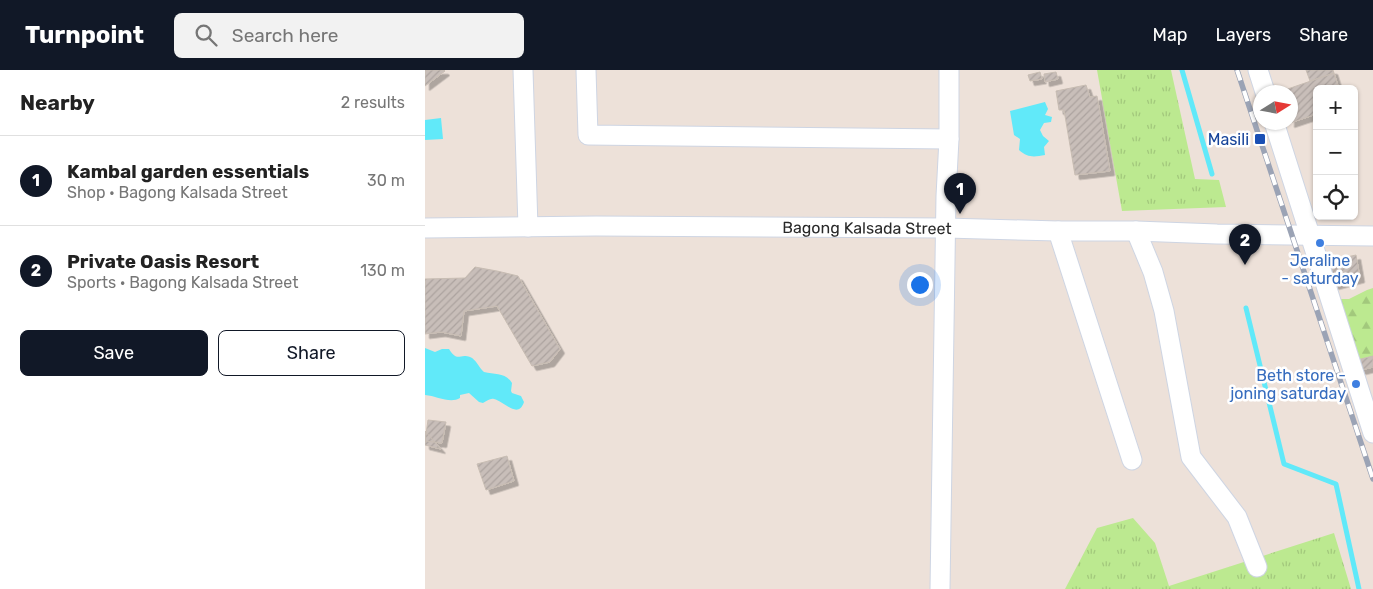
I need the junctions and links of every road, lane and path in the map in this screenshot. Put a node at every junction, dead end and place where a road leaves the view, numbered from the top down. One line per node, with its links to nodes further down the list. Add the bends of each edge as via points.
1 (523, 70): 8 (street)
2 (586, 70): 7 (street, via 588,135)
3 (949, 70): 7 (street)
4 (1258, 70): 5 (street)
5 (1263, 85)
6 (1277, 130): 13 (street)
7 (949, 139): 10 (street)
8 (528, 227): 9 (street, Bagong Kalsada Street); 10 (street, Bagong Kalsada Street)
9 (425, 228)
10 (946, 228): 11 (street, Bagong Kalsada Street); 18 (street)
11 (1057, 231): 12 (street, Bagong Kalsada Street); 16 (street)
12 (1136, 231): 13 (street, Bagong Kalsada Street); 17 (street, via 1153,272 1164,311 1191,456 1237,517)
13 (1310, 235): 14 (street, Bagong Kalsada Street); 15 (street)
14 (1373, 236)
15 (1373, 433)
16 (1132, 460)
17 (1257, 567)
18 (941, 589)

